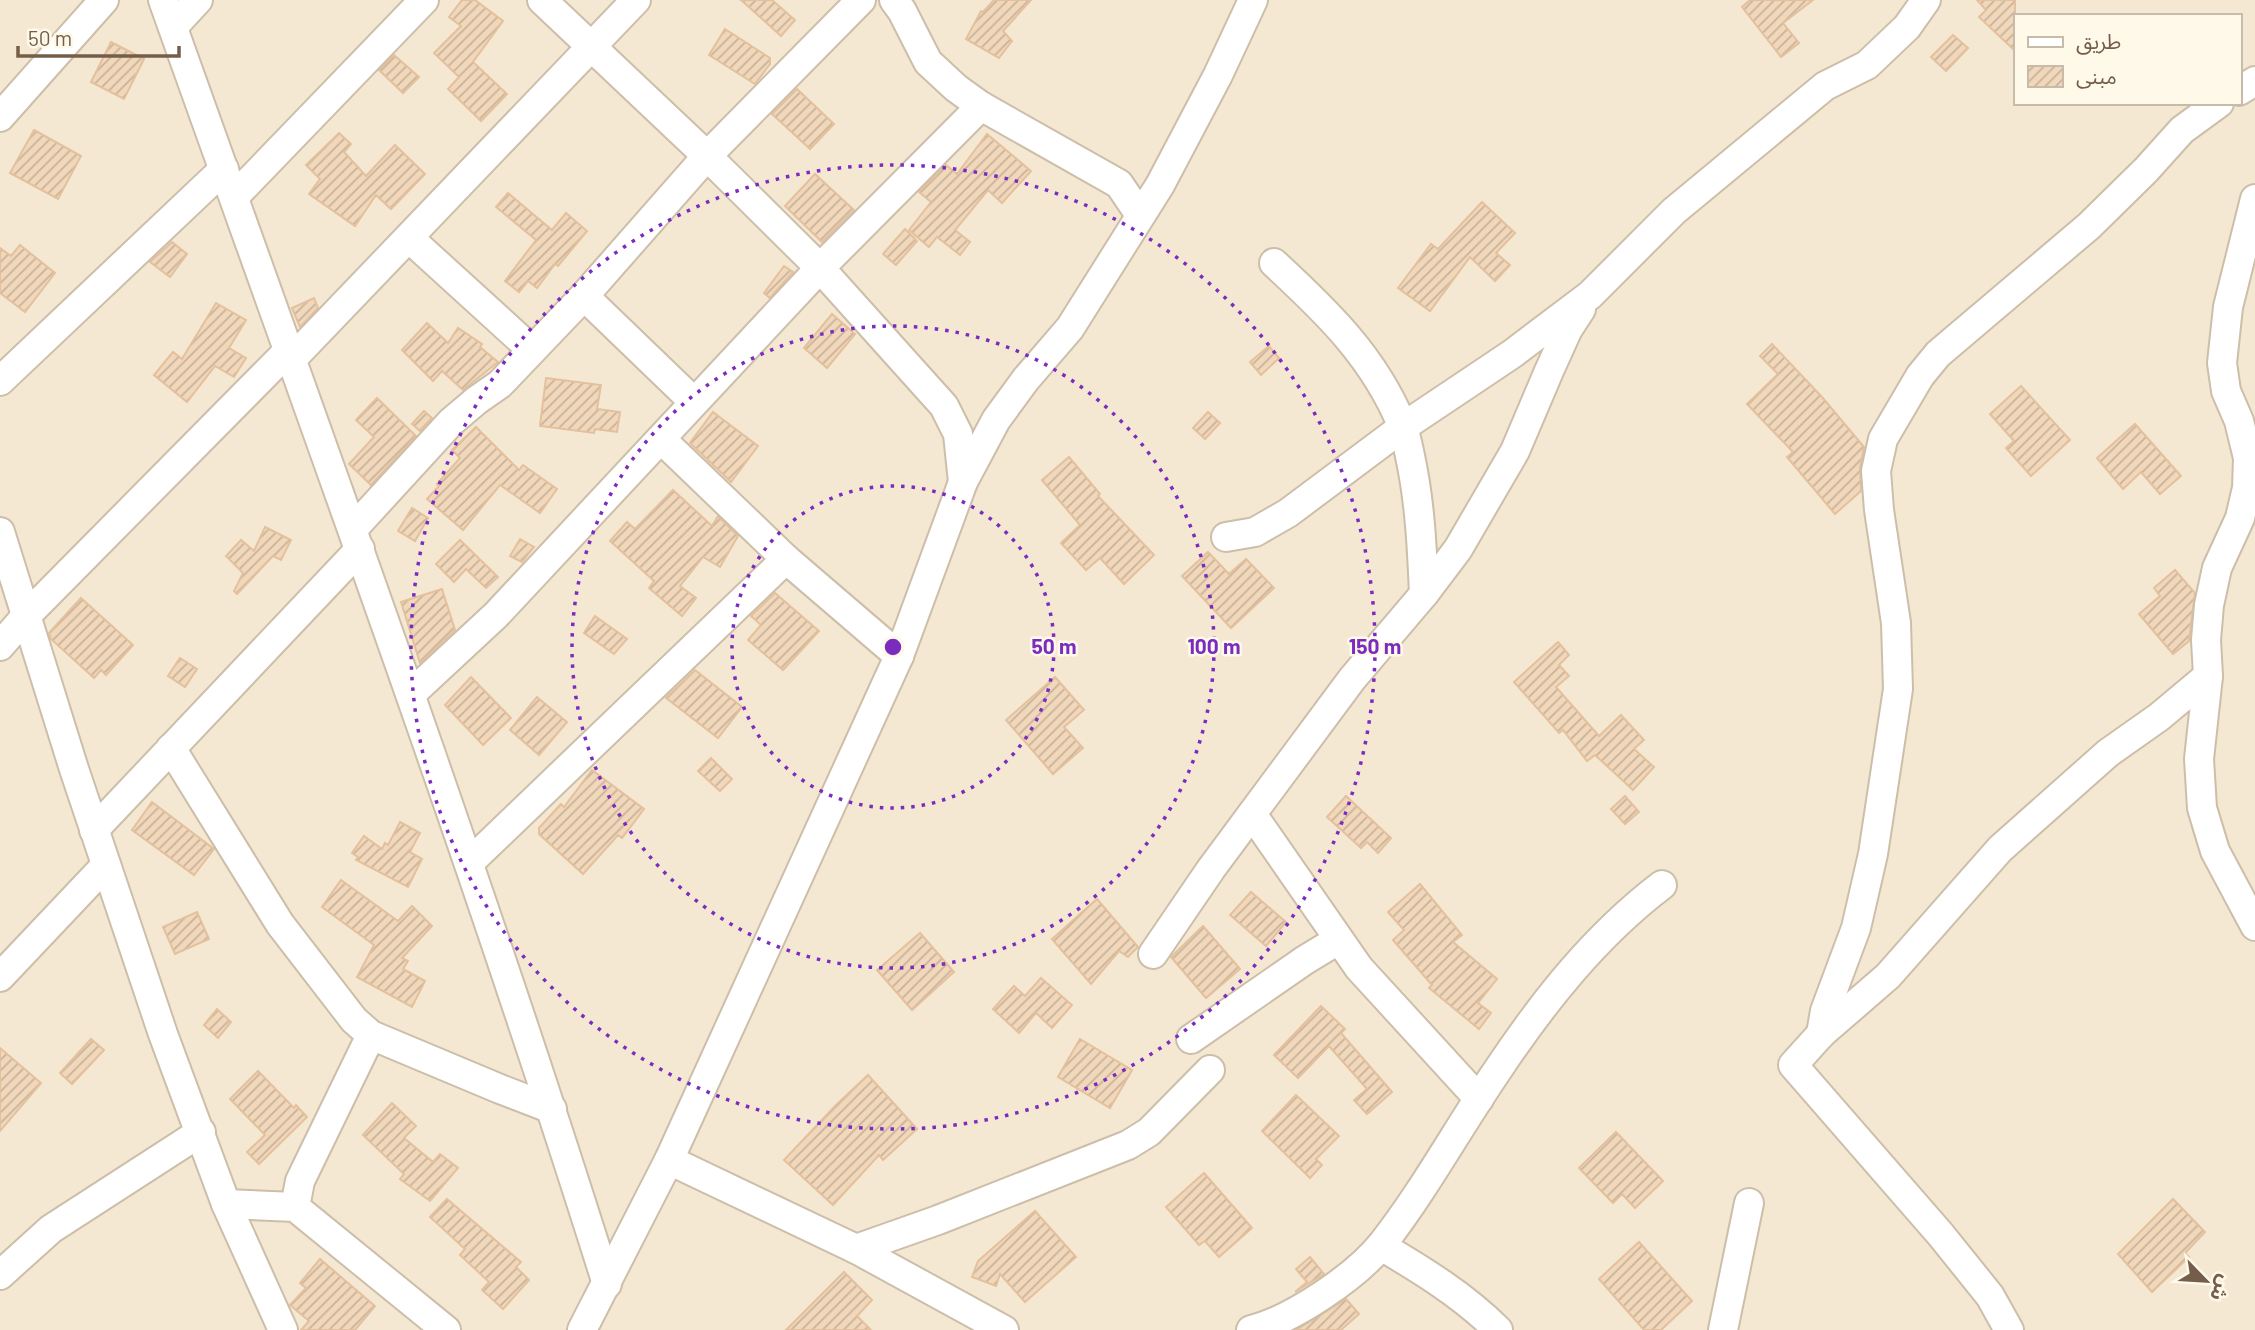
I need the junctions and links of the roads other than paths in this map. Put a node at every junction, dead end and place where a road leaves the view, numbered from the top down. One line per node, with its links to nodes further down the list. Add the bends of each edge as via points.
1 (104, 0): 15 (street)
2 (163, 0): 11 (street)
3 (198, 0): 11 (street)
4 (424, 0): 18 (street)
5 (542, 0): 12 (street)
6 (636, 0): 12 (street)
7 (861, 0): 16 (street)
8 (894, 0): 14 (street, via 928,62)
9 (1254, 0): 20 (street, via 1160,185)
10 (1926, 0): 24 (street, via 1907,27 1867,65 1825,86 1674,211)
11 (173, 27): 17 (street)
12 (592, 48): 16 (street); 21 (street)
13 (2216, 105): 53 (street, via 2182,130 2089,226 1938,354 1883,439 1876,471 1896,623 1898,689 1867,879)
14 (981, 106): 20 (street, via 1119,184); 23 (street)
15 (0, 117)
16 (707, 156): 23 (street); 25 (street)
17 (224, 169): 18 (street); 28 (street)
18 (234, 197): 27 (street)
19 (2255, 199): 41 (street, via 2228,307 2222,363 2226,391 2248,458 2247,488 2240,518 2217,568 2209,606)
20 (1140, 215): 32 (street, via 1070,328 996,420)
21 (409, 238): 26 (street); 27 (street)
22 (1274, 263): 30 (street, via 1325,310 1366,358)
23 (820, 268): 29 (street); 32 (street, via 944,406 958,434)
24 (1590, 295): 30 (street, via 1512,354); 37 (street, via 1568,329 1515,451 1458,549)
25 (584, 296): 26 (street); 29 (street)
26 (532, 350): 35 (street, via 500,384 451,422)
27 (290, 354): 35 (street); 38 (street)
28 (0, 381)
29 (694, 402): 31 (street)
30 (1403, 426): 34 (street, via 1288,513 1255,532); 37 (street, via 1420,520)
31 (661, 439): 36 (street); 42 (street, via 496,615)
32 (963, 482): 40 (street)
33 (0, 532): 38 (street)
34 (1226, 537)
35 (357, 539): 42 (street); 43 (street)
36 (786, 559): 40 (street); 46 (street)
37 (1424, 594): 44 (street, via 1352,680)
38 (26, 616): 39 (street); 45 (street)
39 (0, 646)
40 (899, 656): 60 (street)
41 (2208, 676): 49 (street, via 2199,759 2202,808 2215,851); 53 (street, via 2108,753 2000,849 1888,976)
42 (411, 694): 46 (street)
43 (171, 748): 45 (street); 54 (street, via 280,924 354,1020)
44 (1252, 814): 50 (street); 51 (street)
45 (94, 830): 47 (street)
46 (469, 863): 58 (street)
47 (106, 865): 52 (street); 59 (street)
48 (1662, 885): 57 (street, via 1598,941 1537,1014)
49 (2255, 926)
50 (1338, 940): 55 (street); 57 (street)
51 (1153, 954)
52 (0, 976)
53 (1821, 1034): 75 (street, via 1793,1065 1941,1235 1990,1296)
54 (371, 1035): 58 (street); 63 (street, via 300,1181)
55 (1191, 1039)
56 (1210, 1070): 65 (street, via 1149,1132 1128,1145)
57 (1479, 1099): 64 (street)
58 (552, 1109): 67 (street)
59 (201, 1132): 62 (street); 66 (street, via 51,1229)
60 (669, 1160): 65 (street); 67 (street)
61 (1749, 1203): 74 (street)
62 (226, 1204): 63 (street); 68 (street)
63 (295, 1207): 69 (street)
64 (1381, 1246): 72 (street, via 1307,1305 1269,1326); 73 (street, via 1426,1273)
65 (856, 1250): 71 (street)
66 (0, 1275)
67 (607, 1284): 70 (street)
68 (272, 1325)
69 (446, 1330)
70 (582, 1330)
71 (1004, 1330)
72 (1251, 1330)
73 (1498, 1330)
74 (1723, 1330)
75 (2009, 1330)

